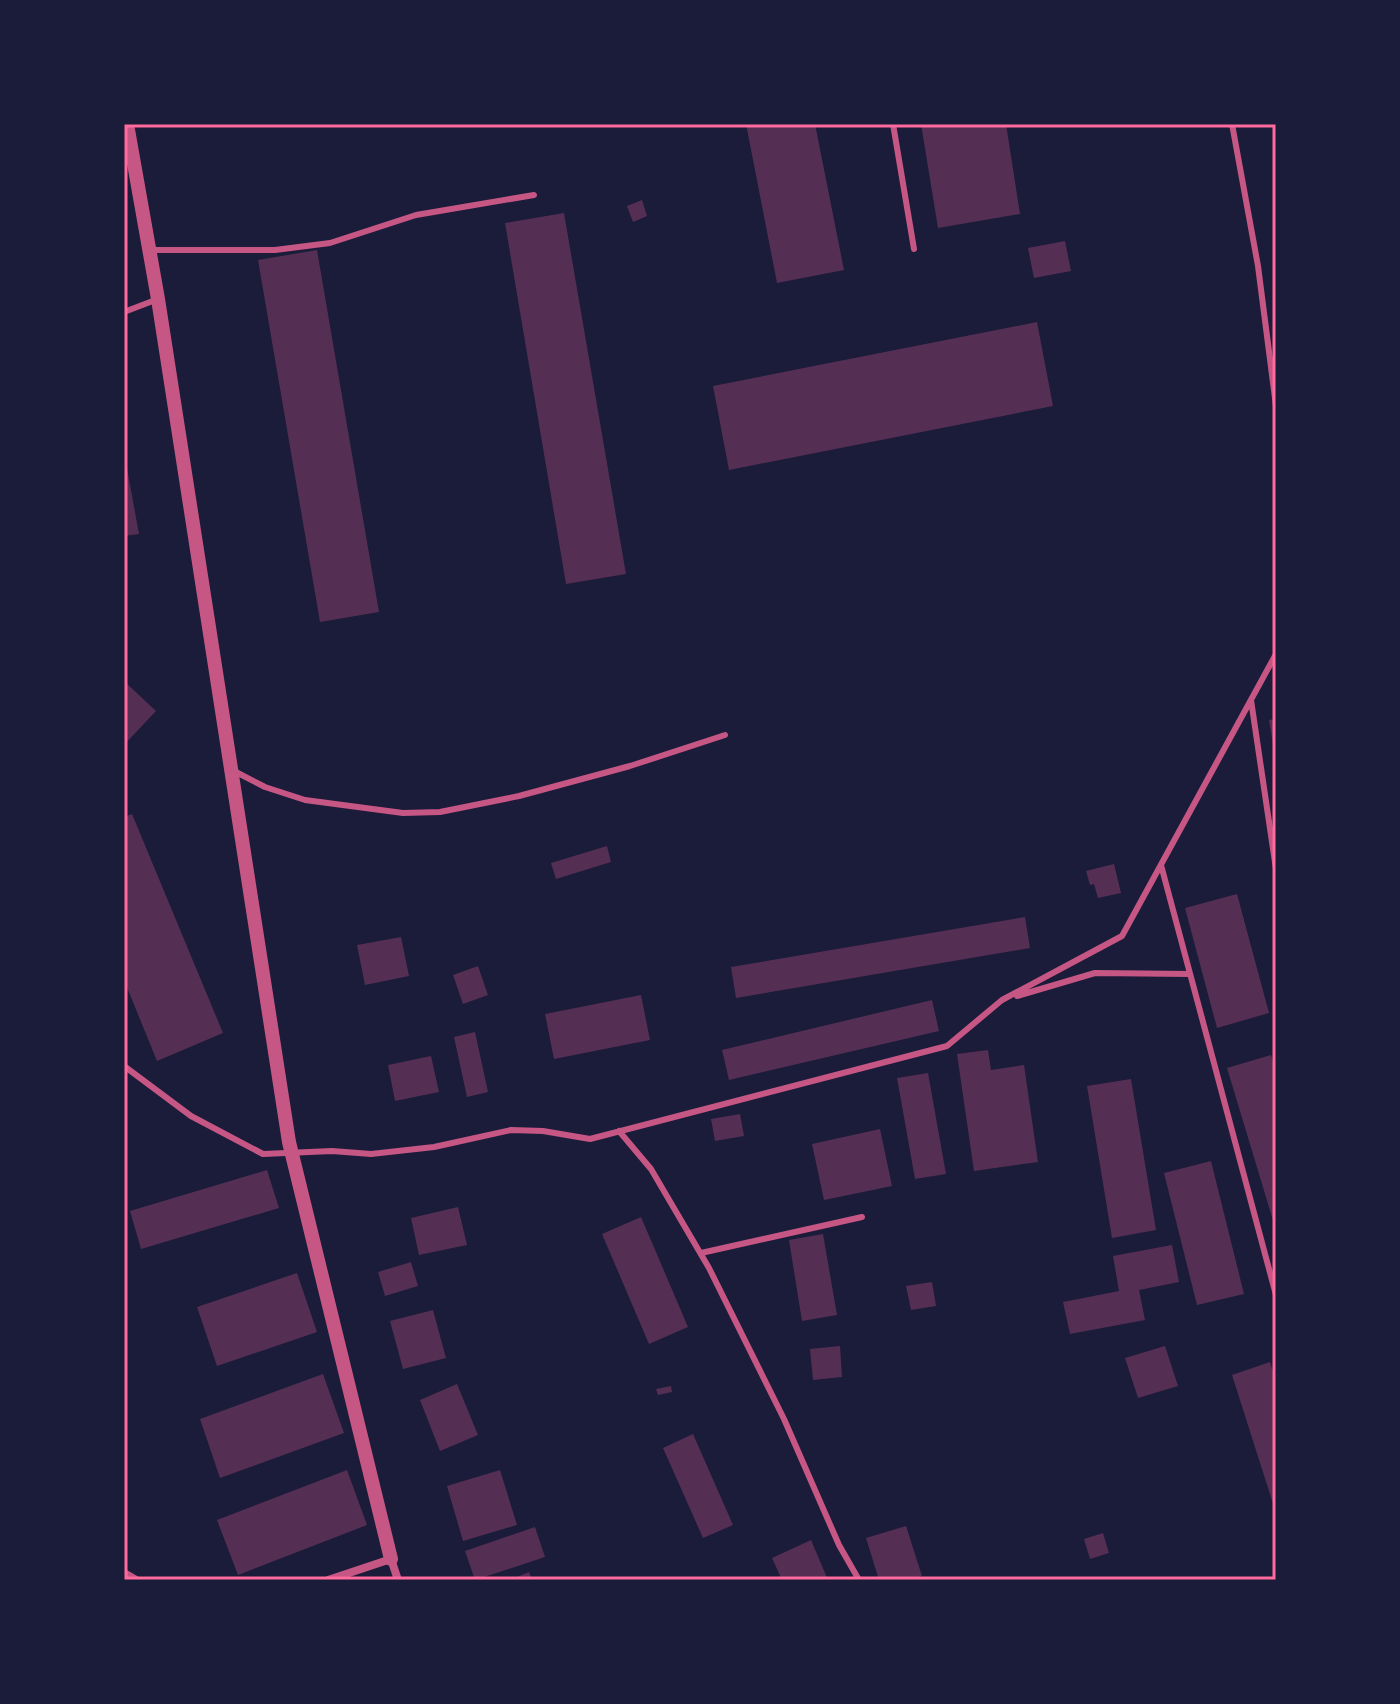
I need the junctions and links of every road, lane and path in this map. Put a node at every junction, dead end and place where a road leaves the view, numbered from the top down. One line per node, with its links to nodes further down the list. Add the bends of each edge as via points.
1 (127, 124): 6 (street)
2 (893, 124): 5 (lane)
3 (1232, 124): 9 (lane)
4 (534, 195): 6 (lane, via 416,215 330,243 275,250)
5 (914, 249)
6 (150, 250): 7 (street)
7 (158, 299): 8 (lane); 13 (street)
8 (124, 312)
9 (1276, 406)
10 (1276, 654): 11 (lane)
11 (1251, 700): 14 (lane); 15 (lane)
12 (725, 735): 13 (lane, via 519,796 440,812 403,813 305,800)
13 (231, 769): 20 (street)
14 (1161, 864): 16 (lane); 17 (lane, via 1122,936)
15 (1276, 869)
16 (1190, 974): 17 (lane, via 1095,973); 23 (lane)
17 (1002, 1000): 19 (lane, via 947,1046)
18 (124, 1066): 20 (lane, via 191,1116 251,1148)
19 (619, 1131): 20 (lane, via 590,1139 511,1130 434,1147); 22 (lane, via 651,1169)
20 (293, 1155): 24 (street)
21 (862, 1217): 22 (lane)
22 (701, 1253): 29 (lane)
23 (1276, 1295)
24 (391, 1559): 27 (street); 28 (street)
25 (124, 1573): 26 (street)
26 (136, 1580)
27 (328, 1580)
28 (398, 1580)
29 (859, 1580)

